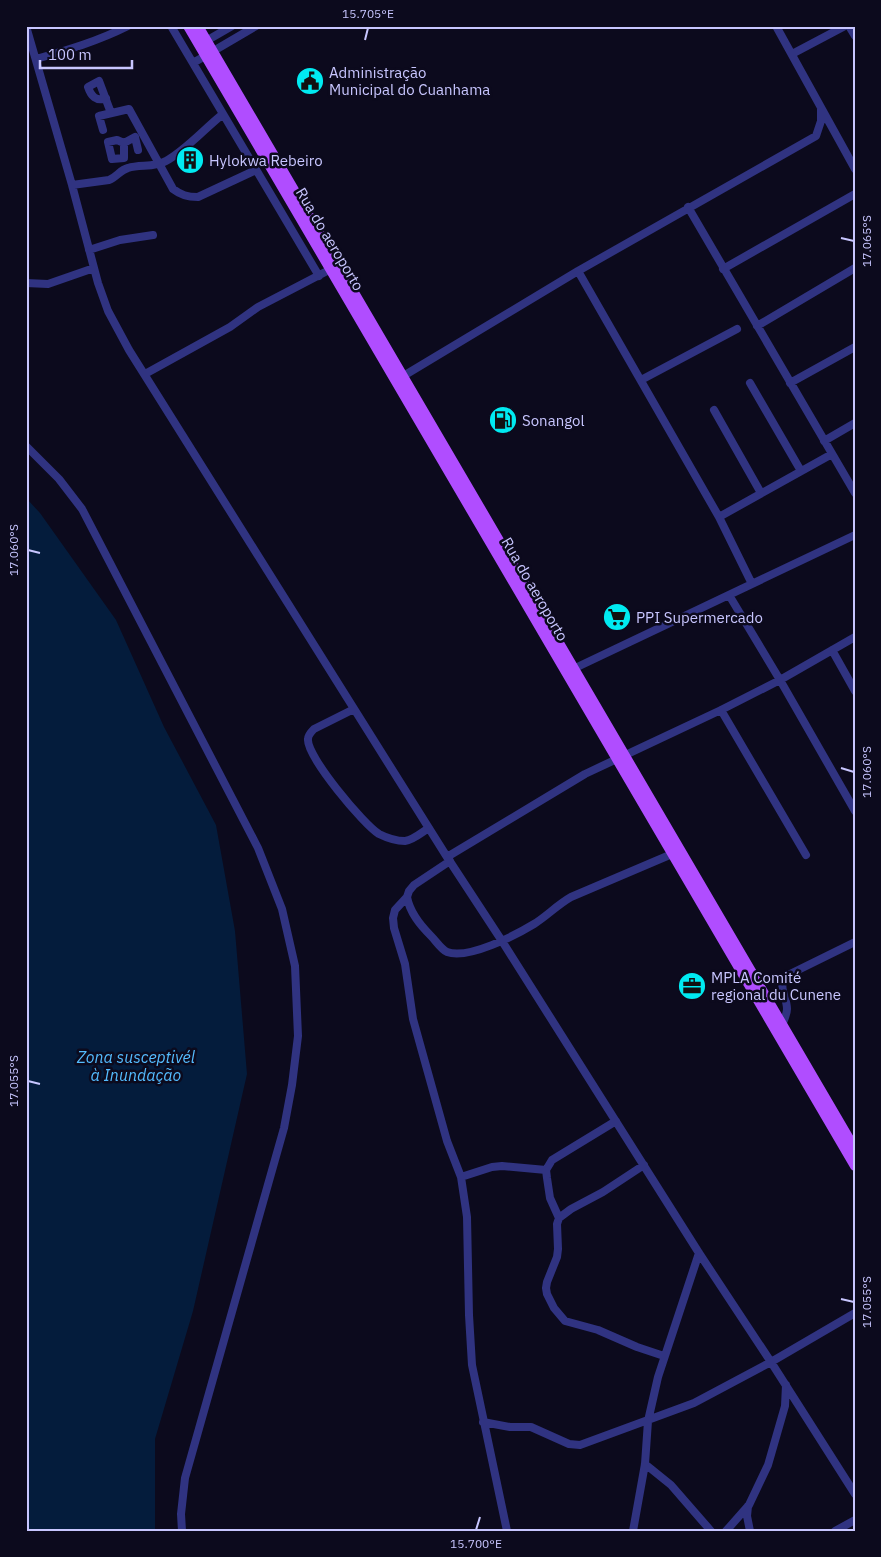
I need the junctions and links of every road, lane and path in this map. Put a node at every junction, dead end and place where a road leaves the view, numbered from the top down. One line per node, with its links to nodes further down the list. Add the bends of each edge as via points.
1 (26, 26): 15 (street)
2 (128, 26): 15 (street, via 101,40)
3 (171, 26): 16 (street)
4 (188, 26): 13 (main road, Rua do aeroporto)
5 (198, 26): 12 (main road, Rua do aeroporto)
6 (232, 26): 12 (street)
7 (256, 26): 13 (street)
8 (776, 26): 14 (street)
9 (845, 26): 14 (street)
10 (849, 26): 11 (street)
11 (855, 36)
12 (206, 41): 13 (main road, Rua do aeroporto)
13 (209, 54): 16 (street); 36 (main road, Rua do aeroporto); 45 (main road, Rua do aeroporto)
14 (792, 54): 18 (street)
15 (36, 58): 29 (street)
16 (193, 63): 20 (street)
17 (106, 98): 19 (street)
18 (822, 108): 26 (street); 31 (street, via 816,136)
19 (111, 112): 21 (street, via 99,116); 25 (street, via 129,109)
20 (223, 114): 25 (street, via 182,150); 27 (street)
21 (103, 130)
22 (124, 143): 23 (street, via 135,137); 24 (street, via 124,158); 24 (street, via 117,140 108,142 112,159)
23 (138, 150)
24 (117, 159): 28 (street)
25 (159, 165): 27 (street, via 173,189 188,197 198,197); 28 (street, via 127,168)
26 (855, 169)
27 (256, 170): 39 (street)
28 (119, 174): 29 (street, via 109,180)
29 (72, 185): 33 (street)
30 (855, 194): 37 (street)
31 (688, 208): 37 (street); 38 (street)
32 (153, 235): 33 (street, via 120,240)
33 (89, 250): 34 (street)
34 (94, 268): 40 (street, via 48,284); 44 (street, via 108,311)
35 (855, 268): 41 (street)
36 (331, 269): 39 (street); 45 (main road, Rua do aeroporto)
37 (723, 269): 41 (street)
38 (578, 271): 45 (street); 46 (street)
39 (319, 276): 44 (street, via 258,307 230,327)
40 (26, 283)
41 (757, 326): 48 (street)
42 (737, 329): 46 (street)
43 (855, 346): 48 (street)
44 (145, 374): 66 (street)
45 (400, 379): 63 (main road, Rua do aeroporto); 68 (main road, Rua do aeroporto)
46 (641, 380): 57 (street)
47 (750, 383): 54 (street)
48 (790, 383): 51 (street)
49 (714, 410): 55 (street)
50 (855, 423): 51 (street)
51 (824, 441): 53 (street)
52 (26, 446): 96 (street, via 59,479 82,509 192,718 258,848 282,909 295,966 298,1036 284,1128 185,1478)
53 (832, 454): 54 (street); 56 (street)
54 (801, 471): 55 (street)
55 (761, 493): 57 (street)
56 (855, 493)
57 (719, 517): 59 (street)
58 (855, 535): 59 (street)
59 (752, 584): 60 (street)
60 (729, 595): 63 (street); 64 (street)
61 (855, 636): 62 (street)
62 (832, 650): 64 (street); 65 (street)
63 (573, 669): 68 (main road, Rua do aeroporto)
64 (780, 680): 67 (street); 69 (street)
65 (855, 691)
66 (354, 709): 70 (street); 70 (street, via 309,734 309,746 324,772 360,817 378,833 408,840)
67 (721, 710): 68 (street); 72 (street)
68 (620, 758): 71 (main road, Rua do aeroporto); 73 (street, via 577,778); 77 (main road, Rua do aeroporto)
69 (855, 811)
70 (429, 828): 73 (street)
71 (672, 854): 75 (street, via 571,897 534,924); 77 (main road, Rua do aeroporto)
72 (806, 855)
73 (448, 859): 74 (street, via 414,885); 75 (street)
74 (407, 897): 75 (street, via 410,909 423,928 449,953 469,952); 83 (street, via 396,910 394,928 405,964 413,1019 447,1141)
75 (502, 941): 78 (street)
76 (855, 942): 77 (street, via 784,979 782,990 787,1009)
77 (779, 1027): 79 (main road, Rua do aeroporto); 81 (main road, Rua do aeroporto)
78 (616, 1121): 80 (street); 82 (street, via 552,1160)
79 (853, 1144)
80 (644, 1165): 84 (street); 85 (street)
81 (855, 1166)
82 (546, 1170): 83 (street, via 502,1166); 84 (street, via 550,1198)
83 (461, 1177): 91 (street, via 467,1217 472,1366)
84 (559, 1218): 87 (street, via 558,1253 546,1288 561,1318)
85 (699, 1253): 87 (street); 88 (street)
86 (855, 1313): 88 (street)
87 (664, 1356): 90 (street)
88 (771, 1362): 89 (street); 90 (street, via 694,1403)
89 (786, 1385): 93 (street); 94 (street, via 784,1406 768,1464)
90 (648, 1421): 91 (street, via 576,1446 531,1427); 92 (street)
91 (483, 1422): 97 (street)
92 (645, 1464): 98 (street); 99 (street, via 671,1485)
93 (855, 1494)
94 (748, 1506): 100 (street); 101 (street)
95 (855, 1520): 102 (street)
96 (182, 1531)
97 (507, 1531)
98 (633, 1531)
99 (711, 1531)
100 (726, 1531)
101 (750, 1531)
102 (835, 1531)

